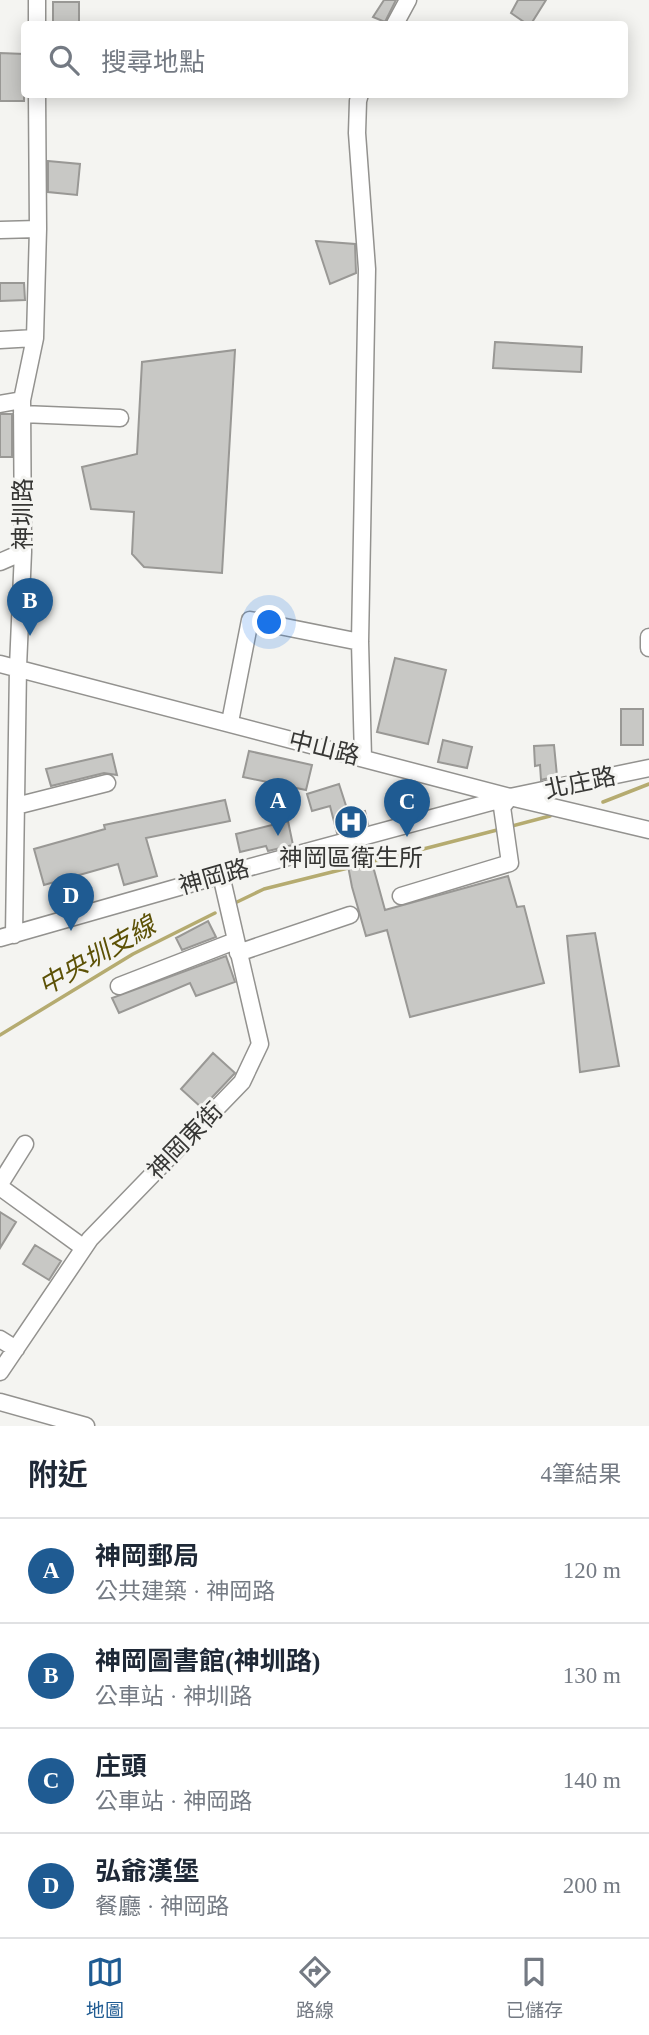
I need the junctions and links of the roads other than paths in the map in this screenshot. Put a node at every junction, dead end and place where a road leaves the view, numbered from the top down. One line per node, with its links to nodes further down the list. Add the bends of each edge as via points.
1 (37, 0): 3 (street)
2 (408, 0): 4 (street)
3 (37, 21)
4 (397, 21)
5 (37, 98): 7 (street, 神圳路)
6 (359, 98): 17 (street, via 367,269)
7 (38, 229): 8 (street); 9 (street, 神圳路)
8 (0, 230)
9 (35, 338): 10 (street); 12 (street, 神圳路)
10 (0, 341)
11 (0, 404): 12 (street)
12 (22, 407): 13 (street); 14 (street, 神圳路)
13 (120, 418)
14 (23, 552): 15 (street); 20 (street, 神圳路)
15 (0, 562)
16 (649, 637): 18 (street)
17 (360, 642): 21 (street, via 250,620); 22 (street)
18 (649, 648)
19 (0, 664): 20 (street, 中山路)
20 (18, 667): 21 (street, 中山路); 26 (street, 神圳路)
21 (230, 722): 22 (street, 中山路)
22 (362, 758): 25 (street, 中山路)
23 (649, 768): 25 (street, 北庄路)
24 (107, 783): 26 (street)
25 (510, 797): 27 (street, 中山路); 28 (street, 神岡路); 29 (street, via 502,807 510,863)
26 (16, 806): 31 (street, 神圳路)
27 (649, 830)
28 (221, 875): 31 (street, 神岡路); 32 (street, 神岡東街)
29 (401, 896)
30 (350, 915): 32 (street)
31 (7, 936)
32 (237, 946): 33 (street); 36 (street, 神岡東街, via 260,1044 242,1082)
33 (119, 986)
34 (25, 1144): 35 (street)
35 (0, 1185): 36 (street)
36 (84, 1248): 38 (street, 神岡東街)
37 (0, 1339): 38 (street)
38 (16, 1349): 39 (street, 神岡東街)
39 (0, 1372)
40 (0, 1402): 41 (street)
41 (86, 1426)

